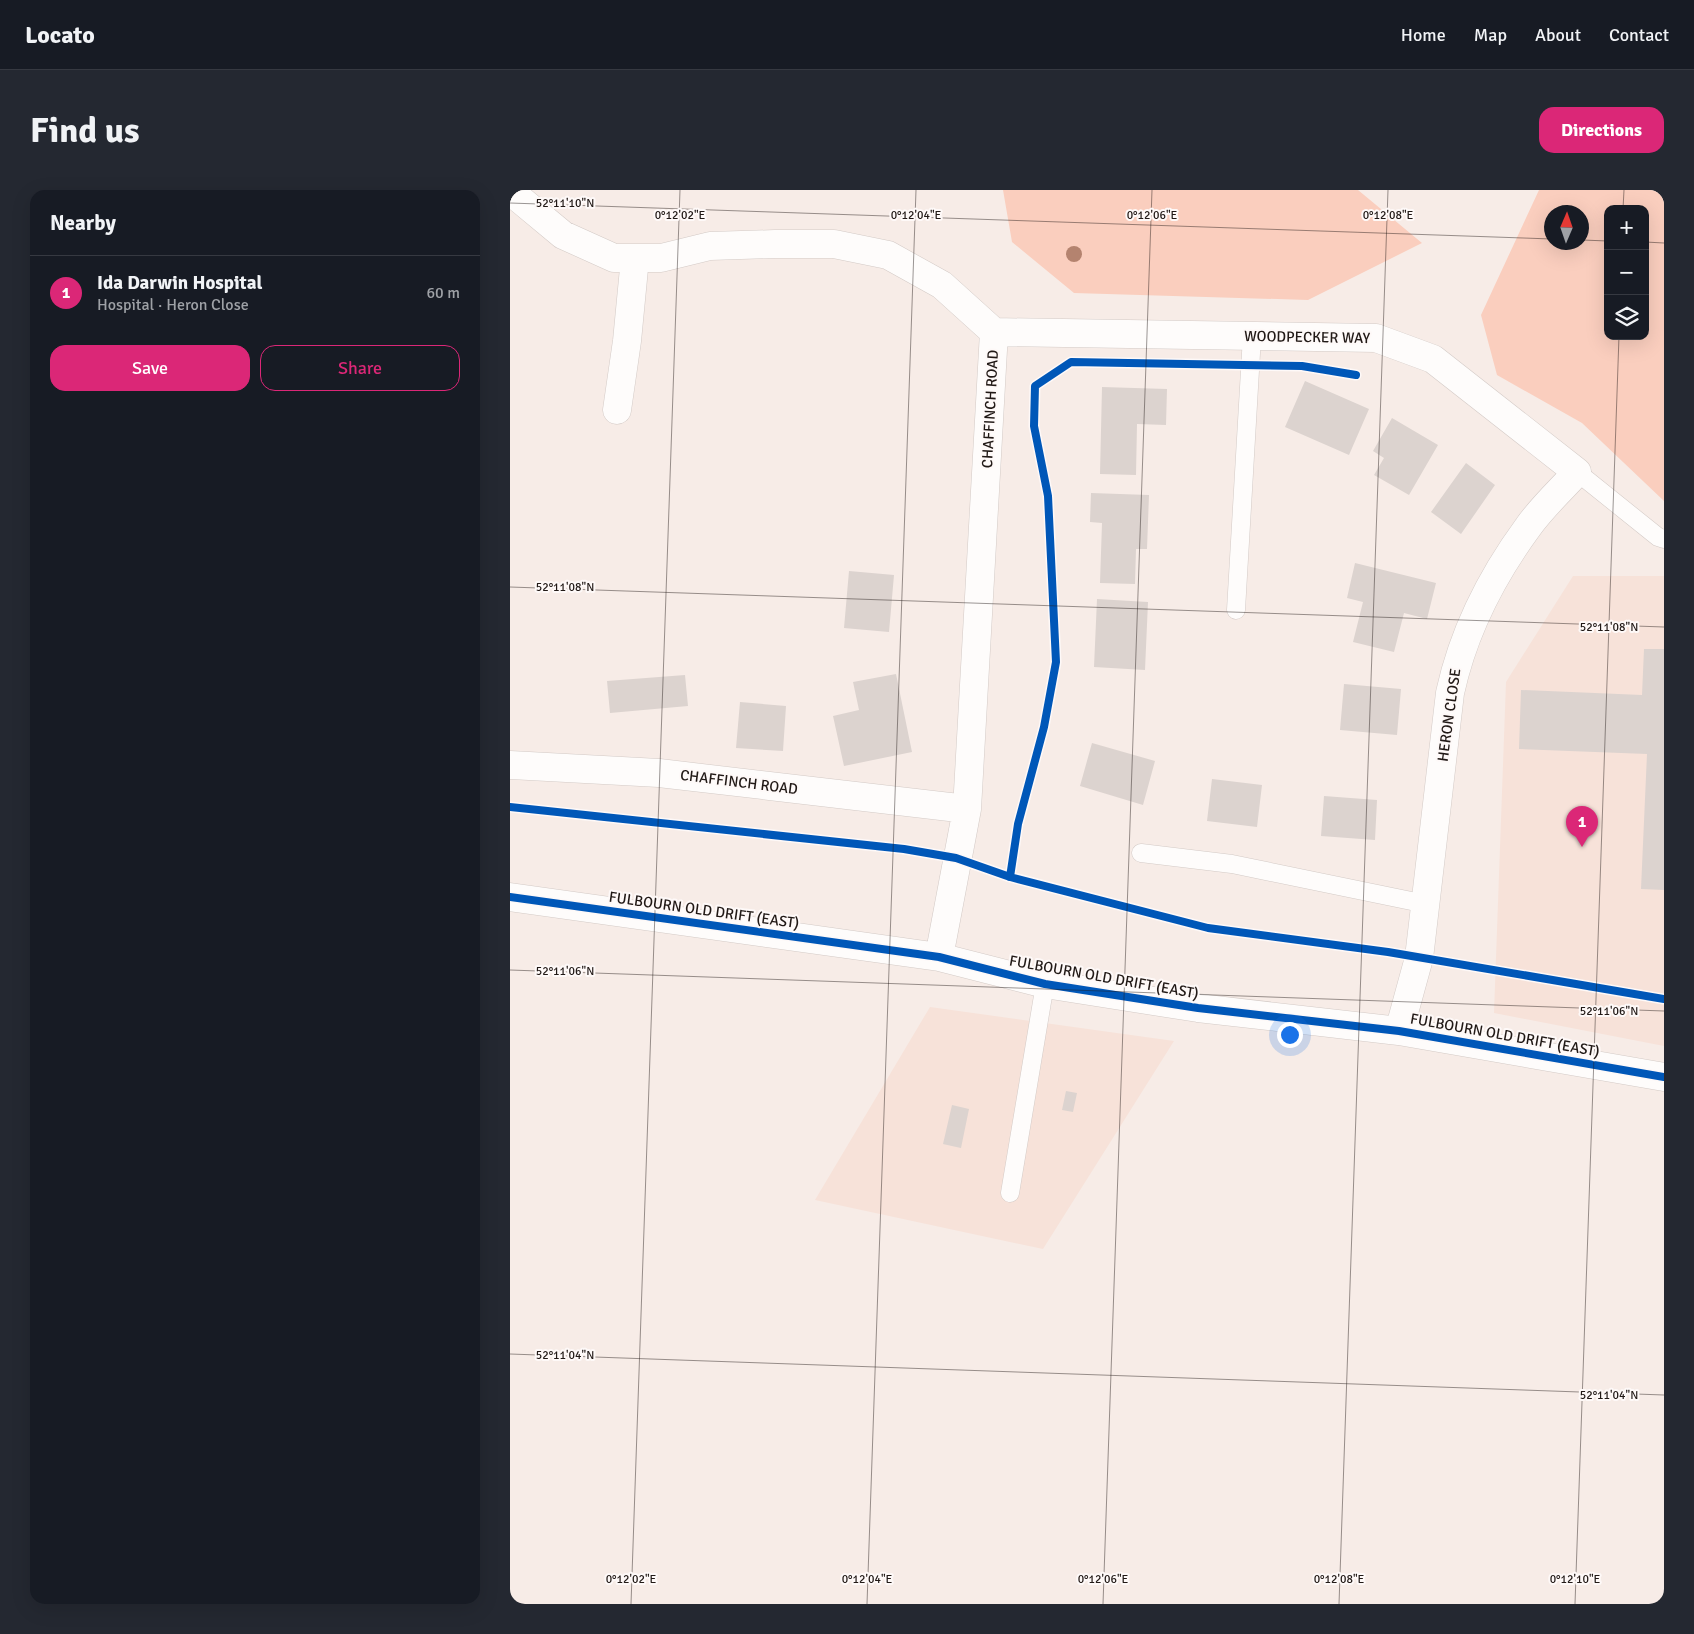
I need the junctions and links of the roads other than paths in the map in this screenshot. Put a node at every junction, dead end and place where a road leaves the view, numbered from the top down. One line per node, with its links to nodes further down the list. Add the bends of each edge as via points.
1 (510, 191): 2 (street, CHAFFINCH ROAD, via 563,235 614,258)
2 (634, 258): 3 (street, CHAFFINCH ROAD, via 661,258 710,246 834,244 888,255 942,285); 5 (street)
3 (994, 332): 4 (street, WOODPECKER WAY); 10 (street, CHAFFINCH ROAD)
4 (1252, 336): 6 (street, WOODPECKER WAY, via 1376,338 1433,358); 8 (lane)
5 (617, 410)
6 (1577, 472): 7 (lane); 13 (street, HERON CLOSE, via 1528,526 1486,593 1457,659 1450,693)
7 (1664, 539)
8 (1236, 610)
9 (510, 765): 10 (street, CHAFFINCH ROAD, via 659,773)
10 (968, 809): 14 (street, CHAFFINCH ROAD)
11 (1141, 853): 13 (lane, via 1232,864)
12 (510, 897): 14 (street, FULBOURN OLD DRIFT (EAST))
13 (1426, 904): 16 (street, HERON CLOSE, via 1419,958)
14 (938, 957): 15 (street, FULBOURN OLD DRIFT (EAST))
15 (1045, 984): 16 (street, FULBOURN OLD DRIFT (EAST), via 1198,1008); 18 (lane)
16 (1399, 1030): 17 (street, FULBOURN OLD DRIFT (EAST))
17 (1664, 1077)
18 (1010, 1192)

